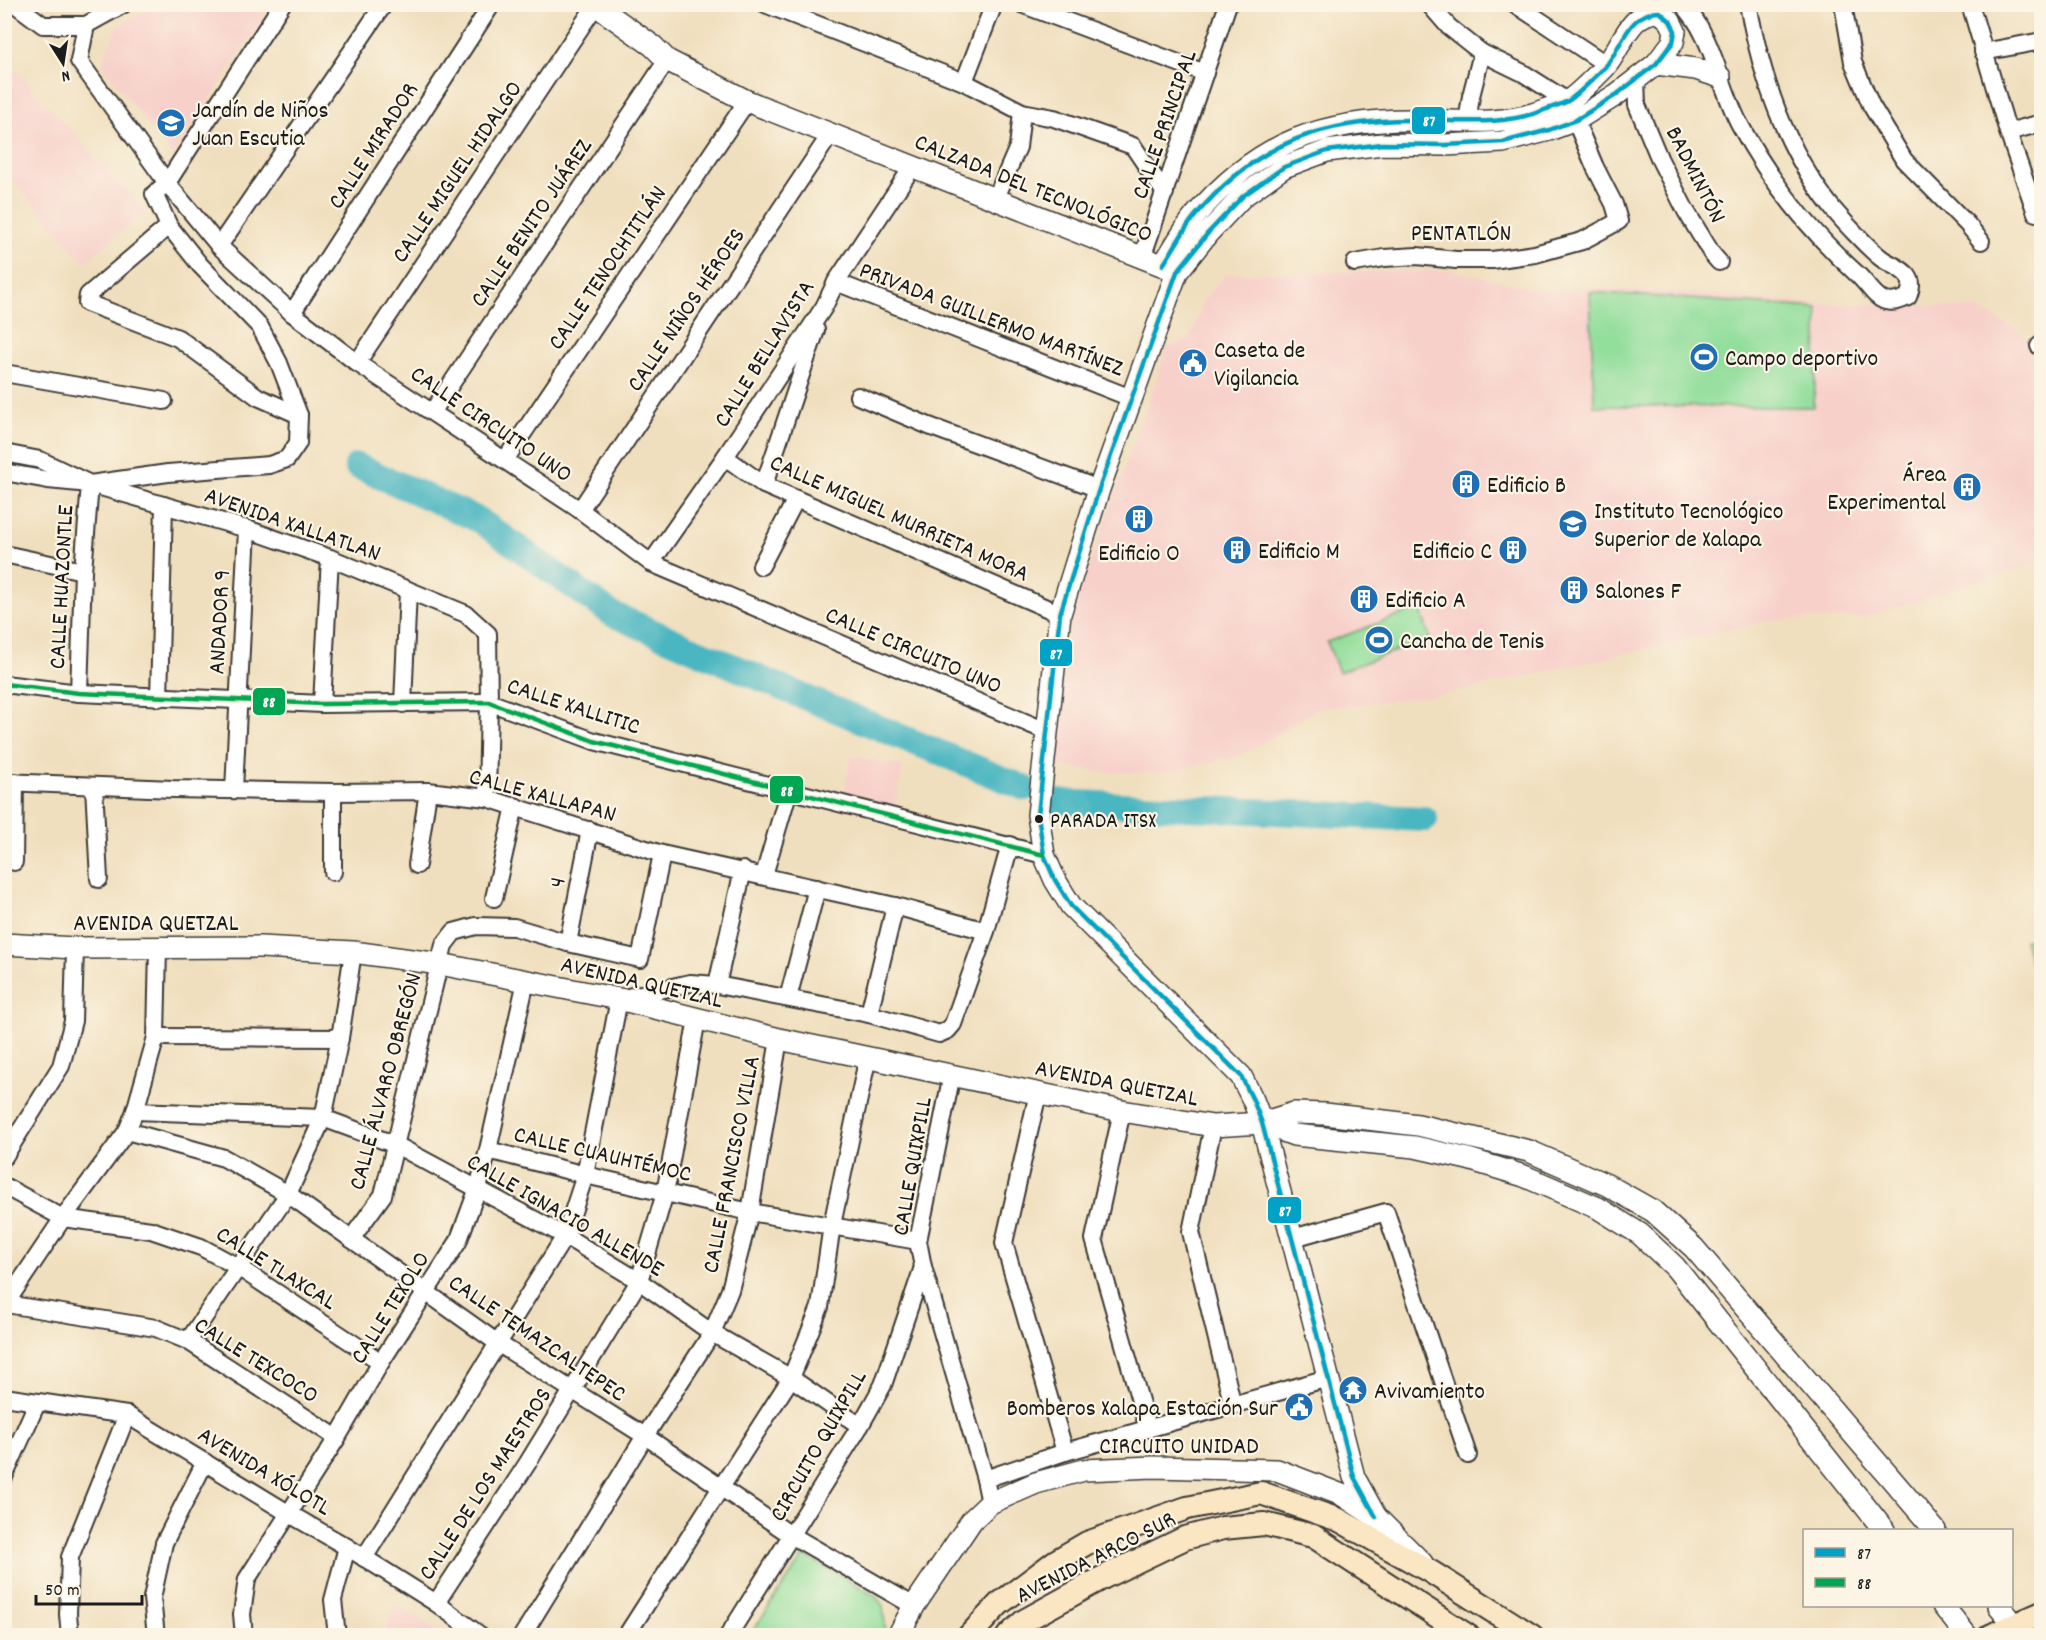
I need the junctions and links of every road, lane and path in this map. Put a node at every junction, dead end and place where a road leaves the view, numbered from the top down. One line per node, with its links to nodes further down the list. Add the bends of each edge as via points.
1 (15, 4): 18 (street, via 43,25)
2 (124, 4): 18 (street)
3 (282, 4): 40 (street)
4 (384, 4): 46 (street)
5 (492, 4): 53 (street, CALLE MIRADOR)
6 (765, 4): 29 (street)
7 (994, 4): 29 (street)
8 (1021, 4): 26 (street)
9 (1228, 4): 26 (street, CALLE PRINCIPAL)
10 (1429, 4): 22 (street, via 1449,27)
11 (1515, 4): 25 (street)
12 (1626, 4): 19 (street)
13 (1682, 4): 27 (street, via 1703,35)
14 (1748, 4): 27 (street, via 1756,48 1774,106 1798,156 1834,209 1881,258 1910,278 1908,297 1886,302 1876,296 1796,211 1738,122)
15 (1843, 4): 45 (street, via 1853,62 1871,105 1904,160)
16 (1970, 4): 21 (street)
17 (594, 5): 23 (street, CALZADA DEL TECNOLÓGICO); 54 (street, CALLE MIGUEL HIDALGO)
18 (86, 25): 40 (street, CALLE CIRCUITO UNO, via 79,61)
19 (1629, 28): 24 (street, via 1654,12 1670,21 1675,31 1673,42); 25 (street)
20 (2042, 41): 21 (street)
21 (1983, 52): 37 (street)
22 (1482, 53): 33 (street, via 1523,73); 35 (street)
23 (668, 60): 31 (street, CALZADA DEL TECNOLÓGICO); 59 (street, CALLE BENITO JUÁREZ)
24 (1656, 64): 27 (street); 28 (street)
25 (1607, 65): 33 (street)
26 (1205, 73): 42 (street, CALLE PRINCIPAL)
27 (1720, 77)
28 (1636, 79): 30 (street); 32 (street)
29 (964, 82): 34 (street)
30 (1616, 95): 32 (street); 33 (street)
31 (747, 101): 38 (street, CALZADA DEL TECNOLÓGICO); 63 (street, CALLE TENOCHTITLÁN)
32 (1637, 105): 48 (street, BADMINTÓN, via 1686,211)
33 (1572, 110): 35 (street); 49 (street, PENTATLÓN, via 1620,221 1582,242 1535,255 1492,260 1417,256); 50 (street, via 1549,130 1503,142 1382,144 1327,151 1284,167 1243,196)
34 (1022, 112): 41 (street, via 1018,147); 42 (street, via 1054,118 1134,146)
35 (1467, 123): 50 (street, via 1382,120 1300,136 1258,158 1227,182 1194,217)
36 (2042, 123): 37 (street)
37 (2008, 132): 43 (street, via 2036,213)
38 (830, 135): 39 (street, CALZADA DEL TECNOLÓGICO); 70 (street, CALLE NIÑOS HÉROES)
39 (913, 166): 41 (street, CALZADA DEL TECNOLÓGICO); 51 (street, CALLE BELLAVISTA)
40 (167, 183): 44 (street, via 154,194); 46 (street, CALLE CIRCUITO UNO)
41 (998, 192): 47 (street, CALZADA DEL TECNOLÓGICO)
42 (1165, 193): 47 (street, CALLE PRINCIPAL)
43 (2042, 212)
44 (169, 226): 60 (street, via 200,265 260,327); 60 (street, via 88,296 87,303 178,338 258,397)
45 (1981, 241)
46 (219, 246): 53 (street, CALLE CIRCUITO UNO)
47 (1143, 258): 50 (street, CALZADA DEL TECNOLÓGICO)
48 (1719, 262)
49 (1355, 263)
50 (1170, 269): 57 (street)
51 (836, 282): 52 (street, CALLE BELLAVISTA); 57 (street, PRIVADA GUILLERMO MARTÍNEZ)
52 (824, 307): 62 (street, CALLE BELLAVISTA); 66 (street)
53 (292, 313): 54 (street, CALLE CIRCUITO UNO)
54 (357, 363): 59 (street, CALLE CIRCUITO UNO)
55 (4, 373): 58 (street)
56 (858, 396): 67 (street)
57 (1131, 398): 67 (street)
58 (164, 401)
59 (433, 411): 63 (street, CALLE CIRCUITO UNO)
60 (299, 415): 65 (street, via 298,443 287,459 269,465)
61 (4, 453): 65 (street, via 40,460)
62 (725, 457): 66 (street, CALLE MIGUEL MURRIETA MORA); 74 (street, CALLE BELLAVISTA)
63 (505, 460): 70 (street, CALLE CIRCUITO UNO)
64 (4, 472): 65 (street, AVENIDA XALLATLAN)
65 (90, 484): 69 (street, AVENIDA XALLATLAN); 76 (street, CALLE HUAZONTLE)
66 (764, 485): 68 (street, CALLE MIGUEL MURRIETA MORA)
67 (1099, 489): 78 (street)
68 (796, 499): 75 (street); 78 (street, CALLE MIGUEL MURRIETA MORA)
69 (164, 505): 71 (street, AVENIDA XALLATLAN); 81 (street)
70 (580, 510): 74 (street, CALLE CIRCUITO UNO)
71 (247, 529): 73 (street, AVENIDA XALLATLAN); 82 (street, ANDADOR 9)
72 (4, 554): 76 (street)
73 (330, 558): 77 (street, AVENIDA XALLATLAN); 84 (street)
74 (651, 563): 86 (street, CALLE CIRCUITO UNO)
75 (761, 566)
76 (83, 571): 80 (street, CALLE HUAZONTLE)
77 (408, 590): 83 (street, AVENIDA XALLATLAN, via 466,614 488,634); 85 (street)
78 (1060, 614): 86 (street)
79 (4, 684): 80 (street, CALLE XALLITIC)
80 (79, 693): 81 (street, CALLE XALLITIC)
81 (159, 698): 82 (street, CALLE XALLITIC)
82 (238, 701): 84 (street, CALLE XALLITIC); 89 (street, ANDADOR 9)
83 (489, 702): 85 (street, CALLE XALLITIC); 90 (street, CALLE XALLITIC, via 594,741); 93 (street, AVENIDA XALLATLAN)
84 (322, 704): 85 (street, CALLE XALLITIC)
85 (403, 704)
86 (1046, 731): 98 (street, via 1038,816)
87 (10, 782): 88 (street, CALLE XALLAPAN); 99 (street)
88 (94, 786): 89 (street, CALLE XALLAPAN); 104 (street)
89 (234, 790): 92 (street, CALLE XALLAPAN)
90 (789, 790): 96 (street, CALLE XALLITIC); 103 (street)
91 (428, 791): 92 (street, CALLE XALLAPAN); 93 (street, CALLE XALLAPAN); 100 (street)
92 (333, 792): 102 (street)
93 (487, 798): 94 (street, CALLE XALLAPAN)
94 (515, 806): 95 (street, CALLE XALLAPAN); 106 (street)
95 (590, 830): 97 (street, CALLE XALLAPAN); 109 (street, 4)
96 (1010, 845): 98 (street, CALLE XALLITIC); 108 (street)
97 (662, 854): 101 (street, CALLE XALLAPAN); 109 (street, via 640,959)
98 (1044, 855): 130 (street, via 1071,906 1241,1076)
99 (14, 862)
100 (417, 865)
101 (742, 870): 103 (street, CALLE XALLAPAN); 116 (street)
102 (333, 872)
103 (764, 875): 105 (street, CALLE XALLAPAN)
104 (99, 879)
105 (817, 888): 107 (street, CALLE XALLAPAN); 117 (street)
106 (494, 898)
107 (896, 906): 108 (street, CALLE XALLAPAN); 119 (street)
108 (986, 931): 119 (street, via 948,1030 939,1034)
109 (568, 943): 114 (street, CALLE ÁLVARO OBREGÓN, via 514,927 476,926 454,932 444,945)
110 (4, 944): 111 (street, AVENIDA QUETZAL)
111 (75, 948): 112 (street, AVENIDA QUETZAL); 135 (street, via 74,1021 62,1066)
112 (158, 948): 113 (street, AVENIDA QUETZAL, via 261,947); 121 (street)
113 (352, 952): 114 (street, AVENIDA QUETZAL); 122 (street)
114 (441, 964): 115 (street, AVENIDA QUETZAL); 133 (street, CALLE ÁLVARO OBREGÓN)
115 (526, 981): 118 (street, AVENIDA QUETZAL); 134 (street, CALLE TEXOLO)
116 (717, 985): 117 (street); 118 (street, via 690,983)
117 (788, 998): 119 (street)
118 (619, 999): 120 (street, AVENIDA QUETZAL); 136 (street)
119 (869, 1014)
120 (697, 1019): 123 (street, AVENIDA QUETZAL); 139 (street, CALLE DE LOS MAESTROS)
121 (156, 1037): 122 (street); 127 (street)
122 (340, 1038): 129 (street)
123 (778, 1039): 124 (street, AVENIDA QUETZAL); 141 (street, CALLE FRANCISCO VILLA)
124 (868, 1056): 125 (street, AVENIDA QUETZAL); 143 (street)
125 (952, 1074): 126 (street, AVENIDA QUETZAL); 147 (street, CALLE QUIXPILL)
126 (1038, 1093): 128 (street, AVENIDA QUETZAL); 168 (street, via 1004,1243)
127 (135, 1111): 129 (street); 132 (street)
128 (1122, 1111): 131 (street, AVENIDA QUETZAL); 165 (street, via 1094,1239)
129 (323, 1118): 133 (street); 140 (street)
130 (1262, 1123): 131 (street, AVENIDA QUETZAL); 145 (street); 178 (street, via 1294,1134 1415,1147 1468,1159 1524,1176 1598,1208 1640,1234 1675,1268); 179 (street, via 1294,1113 1418,1125 1529,1151 1607,1185 1653,1211 1694,1248)
131 (1213, 1126): 162 (street, via 1191,1232)
132 (127, 1131): 140 (street, CALLE TEMAZCALTEPEC, via 224,1158); 142 (street)
133 (396, 1144): 138 (street, CALLE IGNACIO ALLENDE); 146 (street, CALLE ÁLVARO OBREGÓN, via 383,1195)
134 (488, 1150): 136 (street, CALLE CUAUHTÉMOC); 138 (street, CALLE TEXOLO)
135 (4, 1157)
136 (585, 1175): 139 (street, CALLE CUAUHTÉMOC); 144 (street)
137 (4, 1186): 142 (street, CALLE TLAXCAL)
138 (478, 1188): 144 (street, CALLE IGNACIO ALLENDE); 151 (street, CALLE TEXOLO, via 458,1242)
139 (665, 1193): 141 (street, CALLE CUAUHTÉMOC); 150 (street, CALLE DE LOS MAESTROS)
140 (288, 1194): 146 (street, CALLE TEMAZCALTEPEC); 148 (street)
141 (750, 1212): 143 (street, CALLE CUAUHTÉMOC); 153 (street, CALLE FRANCISCO VILLA, via 730,1290)
142 (63, 1218): 148 (street, CALLE TLAXCAL, via 151,1230 201,1247); 152 (street)
143 (832, 1225): 147 (street, CALLE CUAUHTÉMOC); 157 (street, via 820,1307)
144 (565, 1236): 150 (street, CALLE IGNACIO ALLENDE); 155 (street)
145 (1293, 1238): 158 (street); 169 (street, via 1386,1212)
146 (351, 1239): 151 (street, CALLE TEMAZCALTEPEC)
147 (918, 1242): 149 (street, CALLE QUIXPILL)
148 (238, 1267): 154 (street); 156 (street, CALLE TLAXCAL)
149 (923, 1267): 164 (street, CIRCUITO QUIXPILL, via 882,1385); 172 (street, CALLE QUIXPILL)
150 (639, 1281): 153 (street, CALLE IGNACIO ALLENDE); 159 (street, CALLE DE LOS MAESTROS)
151 (426, 1291): 155 (street, CALLE TEMAZCALTEPEC); 156 (street, CALLE TEXOLO)
152 (5, 1305): 154 (street, CALLE TEXCOCO, via 156,1328)
153 (712, 1333): 157 (street, CALLE IGNACIO ALLENDE); 166 (street, CALLE FRANCISCO VILLA)
154 (188, 1341): 167 (street, CALLE TEXCOCO)
155 (499, 1344): 159 (street, CALLE TEMAZCALTEPEC); 182 (street)
156 (381, 1362): 167 (street, CALLE TEXOLO)
157 (791, 1378): 164 (street, CALLE IGNACIO ALLENDE); 173 (street)
158 (1328, 1378): 162 (street); 176 (street, via 1354,1477)
159 (572, 1390): 166 (street, CALLE TEMAZCALTEPEC); 184 (street, CALLE DE LOS MAESTROS)
160 (4, 1397): 161 (street, AVENIDA XÓLOTL)
161 (37, 1403): 163 (street, AVENIDA XÓLOTL); 171 (street)
162 (1233, 1406): 165 (street)
163 (127, 1415): 170 (street, AVENIDA XÓLOTL); 190 (street, via 70,1557)
164 (860, 1426): 180 (street, CIRCUITO QUIXPILL)
165 (1148, 1430): 168 (street)
166 (645, 1436): 173 (street, CALLE TEMAZCALTEPEC); 195 (street, CALLE FRANCISCO VILLA)
167 (337, 1438): 175 (street, CALLE TEXOLO)
168 (1065, 1452): 172 (street)
169 (1468, 1455)
170 (205, 1462): 175 (street, AVENIDA XÓLOTL); 191 (street, via 164,1543 152,1598)
171 (4, 1477)
172 (985, 1479): 174 (street, CALLE QUIXPILL)
173 (720, 1488): 180 (street, CALLE TEMAZCALTEPEC); 196 (street)
174 (990, 1503): 176 (street, CIRCUITO UNIDAD, via 1036,1483 1084,1470 1277,1470 1342,1495); 185 (street, CIRCUITO UNIDAD, via 972,1520)
175 (288, 1514): 181 (street, AVENIDA XÓLOTL); 192 (street, CALLE TEXOLO, via 247,1579 242,1614)
176 (1376, 1517): 177 (main road, via 1362,1523); 183 (street, CIRCUITO UNIDAD)
177 (1339, 1520): 183 (main road, AVENIDA ARCO SUR); 199 (main road, AVENIDA ARCO SUR, via 1261,1493 1187,1508 1087,1543 1056,1561 999,1604)
178 (1883, 1529)
179 (1934, 1529)
180 (791, 1535): 185 (street, CALLE TEMAZCALTEPEC); 197 (street, CIRCUITO QUIXPILL)
181 (347, 1547): 182 (street, AVENIDA XÓLOTL); 193 (street, via 333,1600)
182 (364, 1558): 184 (street, AVENIDA XÓLOTL)
183 (1431, 1572): 202 (main road, AVENIDA ARCO SUR)
184 (436, 1603): 194 (street, AVENIDA XÓLOTL)
185 (914, 1606): 198 (street, CIRCUITO UNIDAD)
186 (1945, 1607): 203 (street)
187 (2001, 1607): 189 (street)
188 (2042, 1613): 189 (main road)
189 (2019, 1630): 204 (main road)
190 (70, 1635)
191 (156, 1635)
192 (244, 1635)
193 (337, 1635)
194 (481, 1635)
195 (522, 1635)
196 (626, 1635)
197 (728, 1635)
198 (898, 1635)
199 (969, 1635)
200 (1008, 1635): 201 (main road, AVENIDA ARCO SUR, via 1104,1577 1185,1538 1223,1528 1264,1524 1313,1536)
201 (1468, 1635)
202 (1532, 1635)
203 (1967, 1635)
204 (1990, 1635)

